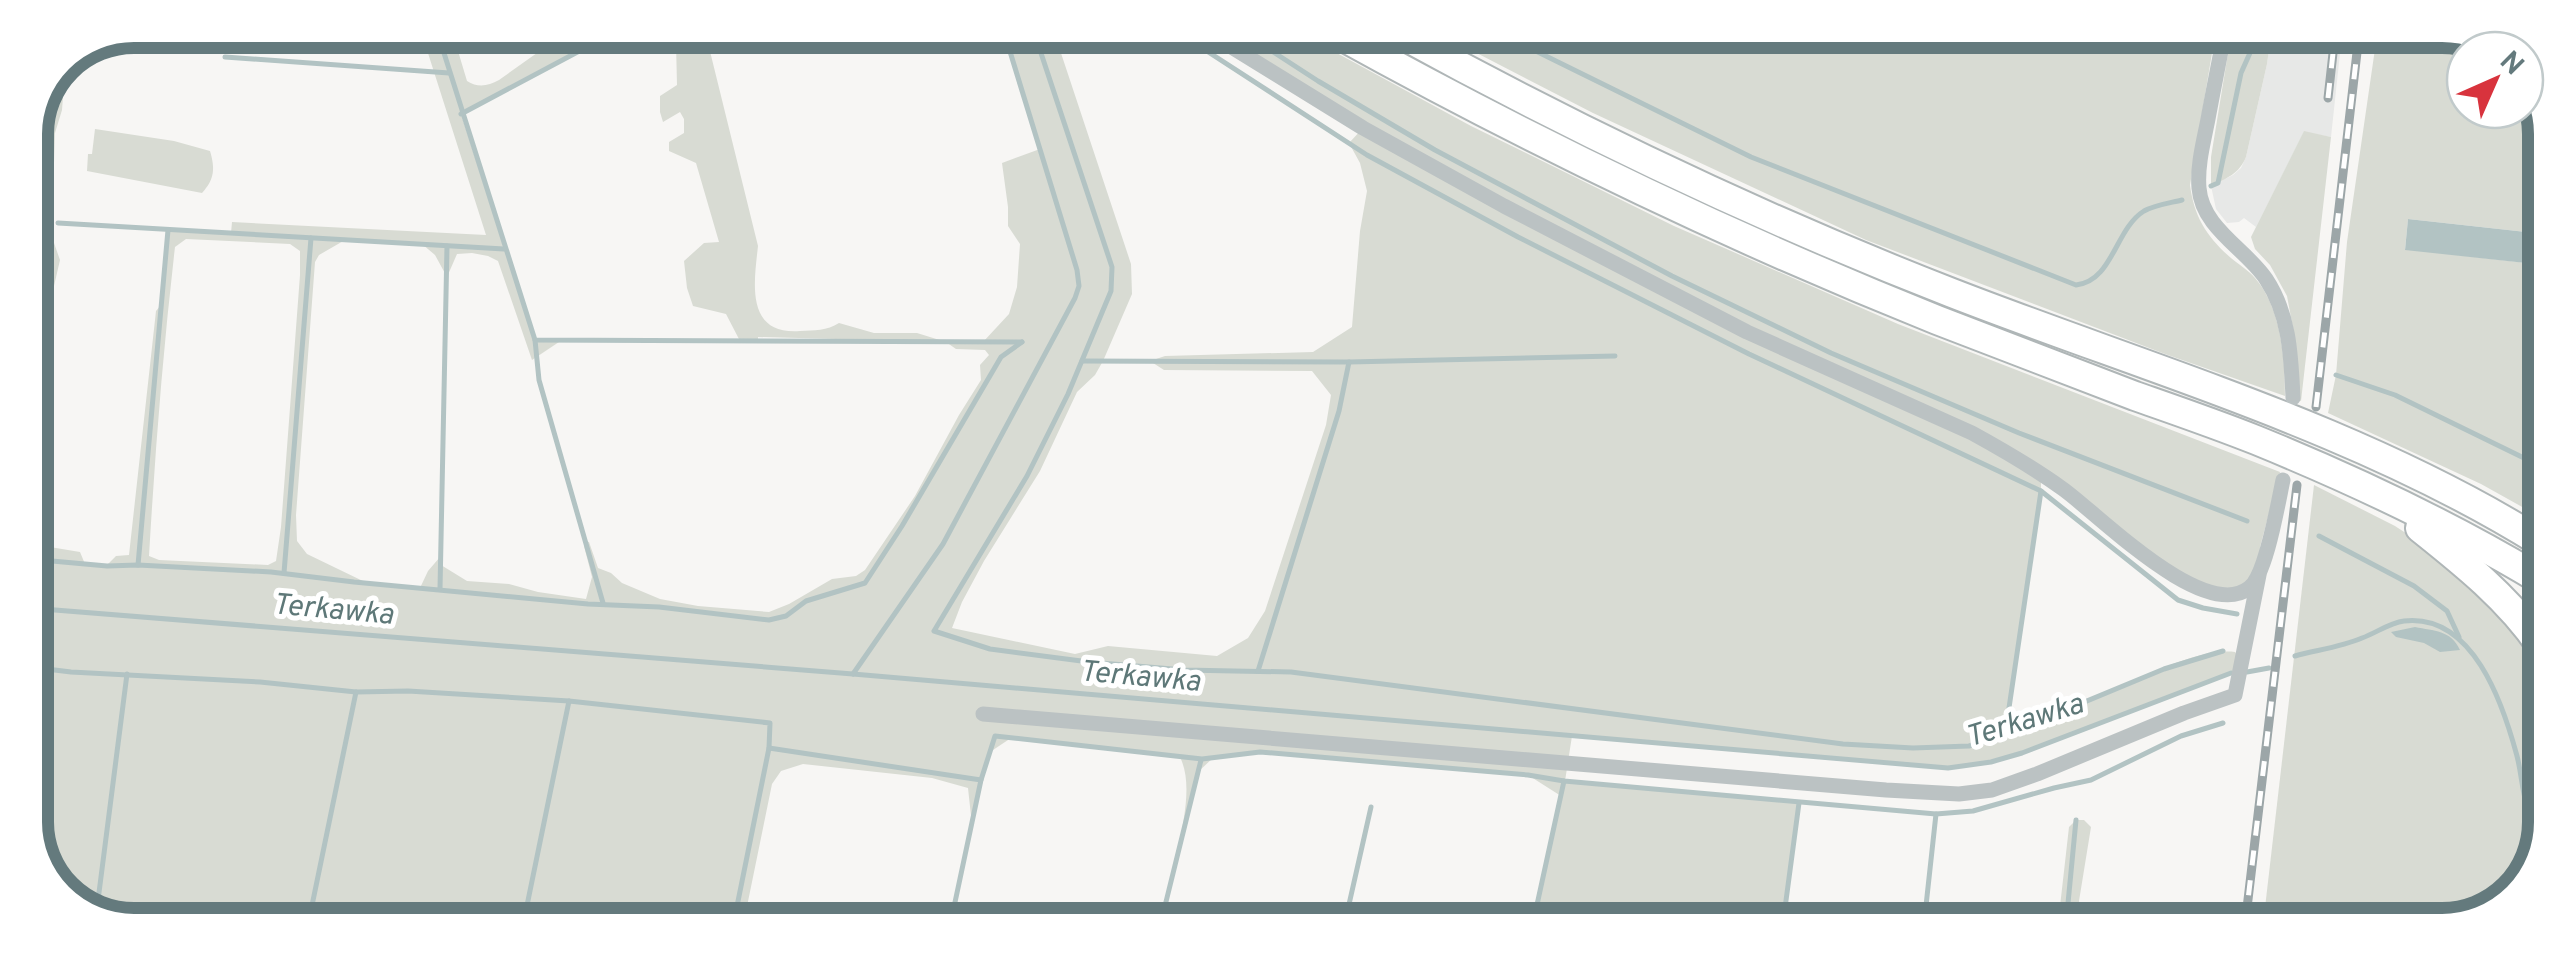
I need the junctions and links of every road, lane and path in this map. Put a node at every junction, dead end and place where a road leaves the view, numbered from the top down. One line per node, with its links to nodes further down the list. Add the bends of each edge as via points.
1 (1235, 48): 10 (street, via 1504,206 1748,332 1986,441 2178,578 2226,594 2244,592)
2 (1364, 48): 7 (highway, via 1558,150 1809,267)
3 (1427, 48): 8 (highway, via 1567,122 1799,229 2299,423 2432,483)
4 (2222, 48): 5 (street, via 2199,189 2219,230 2277,298 2286,322)
5 (2293, 398)
6 (2284, 480): 10 (street)
7 (2372, 490): 9 (highway); 11 (highway, via 2481,578)
8 (2528, 536)
9 (2528, 573)
10 (2260, 575): 12 (street, via 2235,695 1983,792 1886,790)
11 (2528, 629)
12 (983, 714)

